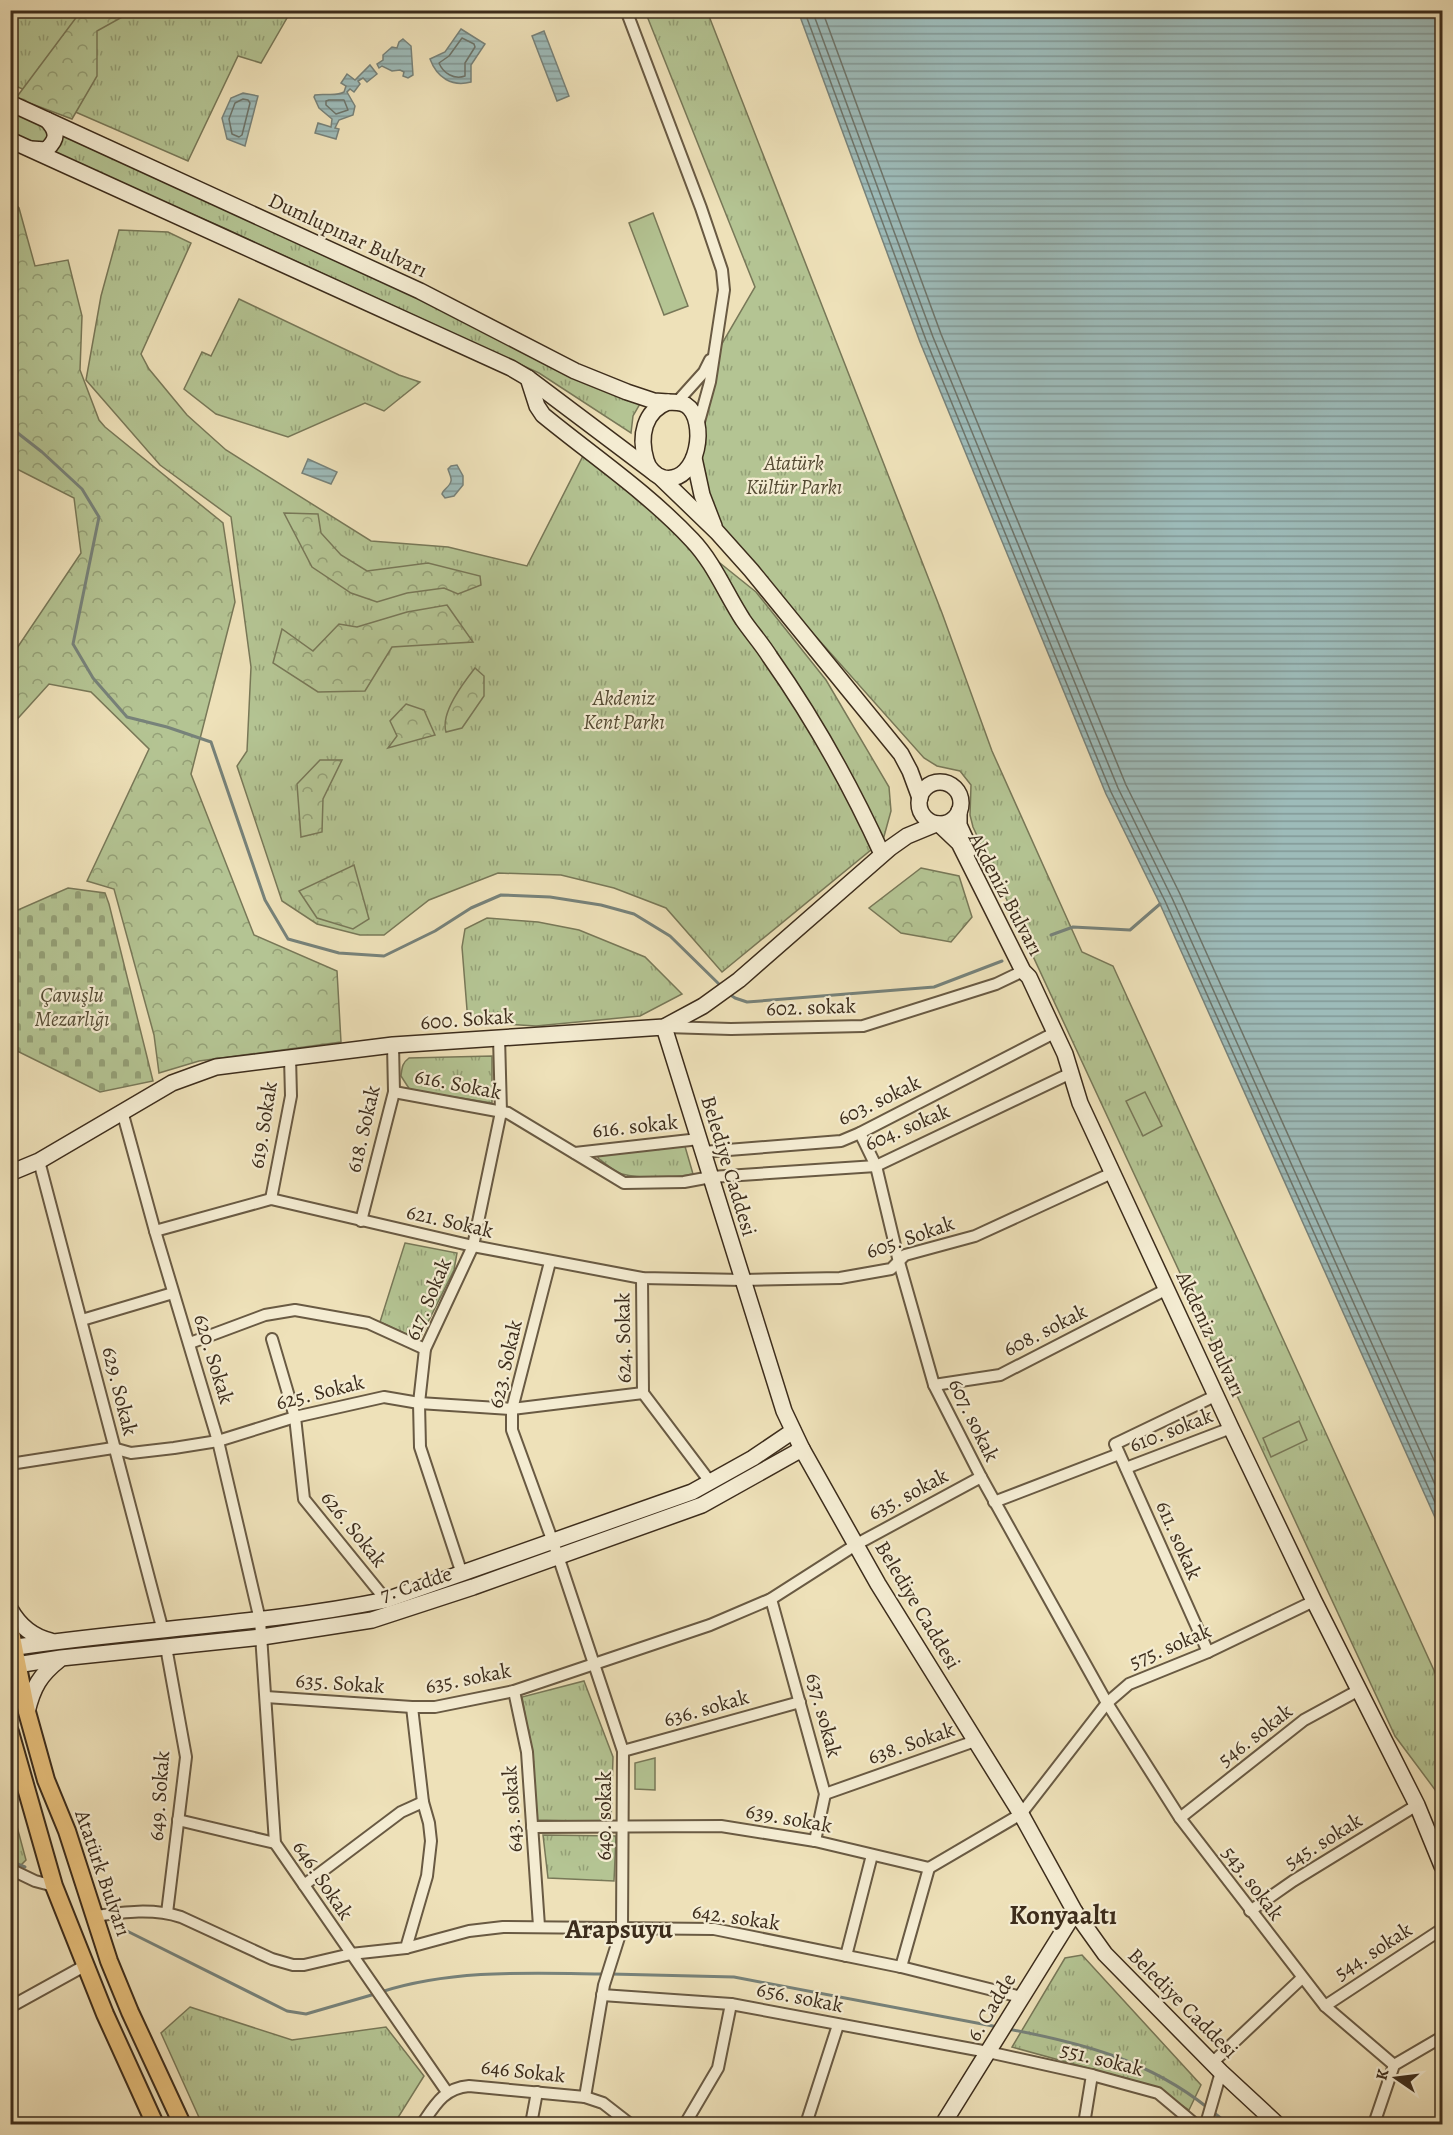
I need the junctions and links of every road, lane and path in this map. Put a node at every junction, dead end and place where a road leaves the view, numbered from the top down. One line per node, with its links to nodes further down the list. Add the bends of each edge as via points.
1 (626, 10): 6 (street, via 722,270 724,288)
2 (10, 103): 3 (main road, Dumlupınar Bulvarı)
3 (48, 120): 5 (main road, via 56,134 54,143 46,150); 8 (main road, Dumlupınar Bulvarı, via 420,291 575,370 637,396)
4 (10, 140): 5 (main road)
5 (30, 149): 7 (main road)
6 (714, 352): 8 (street, via 704,372); 9 (street, via 709,389)
7 (528, 378): 11 (main road); 18 (main road, via 543,415 651,501 702,552 812,721)
8 (672, 402): 9 (main road, via 691,410); 11 (main road, via 652,411 644,429 648,467)
9 (697, 429): 10 (main road)
10 (694, 458): 11 (main road, via 690,468 679,477); 12 (main road, via 702,495)
11 (656, 475): 12 (main road)
12 (717, 532): 13 (main road)
13 (901, 754): 14 (main road, via 926,776); 15 (main road)
14 (942, 783): 15 (main road, via 926,788); 16 (main road, via 959,795)
15 (920, 800): 17 (main road, via 923,816); 18 (main road, via 904,832)
16 (959, 811): 17 (main road, via 953,819); 19 (main road, via 959,825)
17 (937, 824): 18 (main road, via 907,836); 19 (main road, Akdeniz Bulvarı, via 958,843)
18 (886, 851): 20 (main road, 600. Sokak, via 739,980 703,1006)
19 (1026, 974): 20 (street, 602. sokak, via 863,1026); 21 (main road, Akdeniz Bulvarı)
20 (663, 1027): 22 (main road, 600. Sokak); 30 (main road, Belediye Caddesi)
21 (1056, 1032): 25 (main road, Akdeniz Bulvarı); 29 (street, 603. sokak)
22 (499, 1037): 23 (main road, 600. Sokak); 28 (street, 617. Sokak)
23 (393, 1045): 24 (main road, 600. Sokak); 26 (street, 618. Sokak)
24 (290, 1057): 27 (main road, 600. Sokak, via 216,1067 172,1083); 37 (street, 619. Sokak, via 291,1096)
25 (1071, 1073): 33 (street, 604. sokak); 35 (main road, Akdeniz Bulvarı, via 1080,1103)
26 (394, 1092): 28 (street, 616. Sokak); 38 (street, 618. Sokak)
27 (122, 1111): 32 (main road, 600. Sokak); 39 (street, 620. Sokak)
28 (501, 1112): 31 (street, 616. Sokak); 40 (street, 617. Sokak)
29 (860, 1133): 30 (street, 603. sokak, via 840,1141); 33 (street, 607. sokak)
30 (701, 1146): 31 (street, 616. sokak); 36 (main road, Belediye Caddesi)
31 (575, 1153): 36 (street, 616. Sokak, via 624,1184)
32 (39, 1161): 34 (main road, 600. Sokak); 47 (street, 629. Sokak)
33 (876, 1166): 36 (street, 604. sokak); 42 (street, 607. sokak)
34 (10, 1173)
35 (1112, 1173): 42 (street, 605. Sokak, via 975,1236 905,1255); 45 (main road, Akdeniz Bulvarı)
36 (711, 1178): 44 (main road, Belediye Caddesi)
37 (271, 1199): 38 (street, 621. Sokak); 39 (street, 621. Sokak)
38 (361, 1221): 40 (street, 621. Sokak)
39 (155, 1231): 46 (street, 620. Sokak)
40 (473, 1246): 41 (street, 621. Sokak); 50 (street, 617. Sokak)
41 (550, 1262): 43 (street, 621. Sokak); 55 (street, 623. Sokak)
42 (899, 1262): 44 (street, 605. Sokak, via 891,1269 840,1278); 51 (street, 607. sokak)
43 (642, 1278): 44 (street, 621. Sokak); 52 (street, 624. Sokak)
44 (743, 1280): 58 (main road, Belediye Caddesi)
45 (1167, 1289): 51 (street, 608. sokak, via 1000,1375); 53 (main road, Akdeniz Bulvarı)
46 (173, 1293): 47 (street); 49 (street, 620. Sokak)
47 (82, 1320): 60 (street, 629. Sokak)
48 (272, 1339): 56 (street, 626. Sokak)
49 (190, 1343): 50 (street, via 265,1315 295,1310 368,1323); 59 (street, 620. Sokak)
50 (425, 1349): 54 (street, 617. Sokak)
51 (934, 1385): 65 (street, 607. sokak)
52 (643, 1393): 55 (street, 625. Sokak); 66 (street, 624. Sokak)
53 (1217, 1395): 57 (main road, Akdeniz Bulvarı); 62 (street)
54 (419, 1403): 55 (street, 625. Sokak); 56 (street, 625. Sokak, via 384,1397); 70 (street, 617. Sokak, via 420,1447)
55 (512, 1409): 69 (street, 623. Sokak, via 512,1430)
56 (295, 1417): 59 (street, 625. Sokak); 72 (street, 626. Sokak, via 304,1499)
57 (1231, 1428): 64 (street, 610. sokak); 73 (main road, Akdeniz Bulvarı)
58 (793, 1431): 61 (main road, Belediye Caddesi); 66 (main road, 7. Cadde)
59 (218, 1441): 60 (street, 625. Sokak, via 131,1453); 75 (street, 620. Sokak)
60 (113, 1448): 63 (street, 625. Sokak); 78 (street, 629. Sokak)
61 (802, 1449): 68 (main road, Belediye Caddesi); 69 (main road, 7. Cadde, via 702,1505)
62 (1117, 1449): 64 (street, 611. sokak); 67 (street)
63 (10, 1464)
64 (1126, 1468): 81 (street, 611. sokak)
65 (981, 1478): 67 (street, 607. sokak); 68 (street, 635. sokak)
66 (711, 1483): 69 (main road, 7. Cadde)
67 (994, 1502): 89 (street, 607. sokak)
68 (857, 1544): 71 (street, 635. sokak); 93 (main road, Belediye Caddesi)
69 (555, 1549): 70 (main road, 7. Cadde); 77 (main road, 7. Cadde, via 473,1587 372,1620); 83 (street, 640. sokak)
70 (462, 1574): 72 (main road, 7. Cadde)
71 (771, 1599): 83 (street, 635. sokak, via 710,1625); 88 (street, 637. sokak)
72 (386, 1600): 75 (main road, 7. Cadde)
73 (1314, 1601): 81 (street, 575. sokak); 85 (main road, Akdeniz Bulvarı)
74 (10, 1609): 79 (main road, via 28,1630)
75 (260, 1620): 77 (street, 646. Sokak); 78 (main road, 7. Cadde)
76 (10, 1627): 80 (main road, Atatürk Bulvarı)
77 (262, 1637): 78 (main road, 7. Cadde); 87 (street, 646. Sokak)
78 (165, 1639): 79 (main road, 7. Cadde); 82 (main road, 7. Cadde); 100 (street, 649. Sokak, via 186,1758)
79 (54, 1642): 80 (main road, 7. Cadde)
80 (12, 1648): 84 (main road, Atatürk Bulvarı)
81 (1208, 1652): 89 (street, 575. sokak, via 1129,1684)
82 (62, 1658): 84 (main road, 7. Cadde); 91 (main road, via 38,1681)
83 (593, 1664): 86 (street, 635. sokak); 94 (street, 640. sokak)
84 (14, 1665): 91 (main road, Atatürk Bulvarı)
85 (1359, 1690): 97 (main road, Akdeniz Bulvarı); 99 (street, 546. sokak, via 1304,1720)
86 (514, 1691): 90 (street, 635. sokak, via 435,1707); 101 (street, 643. sokak, via 527,1752)
87 (266, 1697): 90 (street, 635. Sokak); 104 (street, 646. Sokak)
88 (800, 1702): 94 (street, 636. sokak); 95 (street, 637. sokak)
89 (1107, 1703): 98 (street, 575. sokak); 99 (street, 543. sokak)
90 (412, 1707): 96 (street, 635. sokak)
91 (27, 1712): 114 (main road, Atatürk Bulvarı, via 46,1780)
92 (10, 1732): 110 (main road)
93 (975, 1741): 95 (street, 638. Sokak); 98 (main road, Belediye Caddesi)
94 (623, 1751): 102 (street, 640. sokak)
95 (825, 1794): 103 (street, 637. sokak)
96 (423, 1802): 109 (street, via 401,1812); 118 (street, 635. sokak, via 429,1823 430,1857)
97 (1417, 1805): 106 (main road, Akdeniz Bulvarı); 111 (street, 545. sokak)
98 (1021, 1814): 107 (street); 112 (main road, Belediye Caddesi)
99 (1180, 1818): 111 (street, 543. sokak)
100 (178, 1820): 104 (street); 113 (street, 649. Sokak)
101 (532, 1827): 102 (street, 639. sokak); 115 (street, 643. sokak)
102 (624, 1827): 103 (street, 639. sokak, via 721,1826); 116 (street, 640. sokak)
103 (816, 1842): 105 (street, 639. sokak)
104 (275, 1843): 109 (street, 646. Sokak)
105 (872, 1855): 107 (street, 639. sokak); 119 (street)
106 (1443, 1866)
107 (929, 1868): 122 (street)
108 (10, 1869): 110 (street)
109 (304, 1885): 120 (street, 646. Sokak)
110 (54, 1886): 121 (main road)
111 (1250, 1911): 123 (street, 543. sokak)
112 (1076, 1912): 125 (main road, 6. Cadde); 133 (main road, Belediye Caddesi, via 1105,1954)
113 (167, 1913): 114 (street); 120 (street, via 282,1963 304,1965)
114 (95, 1916): 140 (main road, Atatürk Bulvarı, via 130,2012)
115 (539, 1926): 116 (street, 642. sokak); 118 (street, 642. sokak, via 470,1930)
116 (622, 1928): 119 (street, 642. sokak, via 714,1929); 124 (street, 640. sokak)
117 (1443, 1929): 128 (street, 544. sokak)
118 (406, 1948): 120 (street)
119 (846, 1956): 122 (street, 642. sokak)
120 (354, 1958): 135 (street, 646. Sokak)
121 (86, 1965): 127 (street); 139 (main road)
122 (901, 1967): 125 (street, 642. sokak)
123 (1302, 1978): 128 (street, 543. sokak); 133 (street)
124 (603, 1990): 126 (street, 656. sokak); 137 (street, 640. sokak)
125 (1021, 1997): 131 (main road, 6. Cadde)
126 (731, 2004): 129 (street, 656. sokak); 144 (street, via 718,2068)
127 (10, 2007)
128 (1324, 2007): 132 (street, 543. sokak)
129 (838, 2025): 131 (street, 656. sokak); 145 (street)
130 (1443, 2037): 132 (street)
131 (988, 2052): 134 (street, 551. sokak); 146 (main road, 6. Cadde)
132 (1394, 2065): 150 (street)
133 (1217, 2073): 138 (street); 149 (main road, Belediye Caddesi)
134 (1092, 2075): 147 (street); 148 (street, 551. sokak, via 1158,2093)
135 (447, 2092): 136 (street, 646 Sokak, via 469,2086); 141 (street)
136 (537, 2092): 137 (street, 646 Sokak); 142 (street)
137 (585, 2097): 143 (street, 646 Sokak, via 603,2103)
138 (1207, 2122)
139 (155, 2124)
140 (182, 2124)
141 (422, 2124)
142 (531, 2124)
143 (630, 2124)
144 (685, 2124)
145 (806, 2124)
146 (943, 2124)
147 (1084, 2124)
148 (1195, 2124)
149 (1277, 2124)
150 (1374, 2124)

